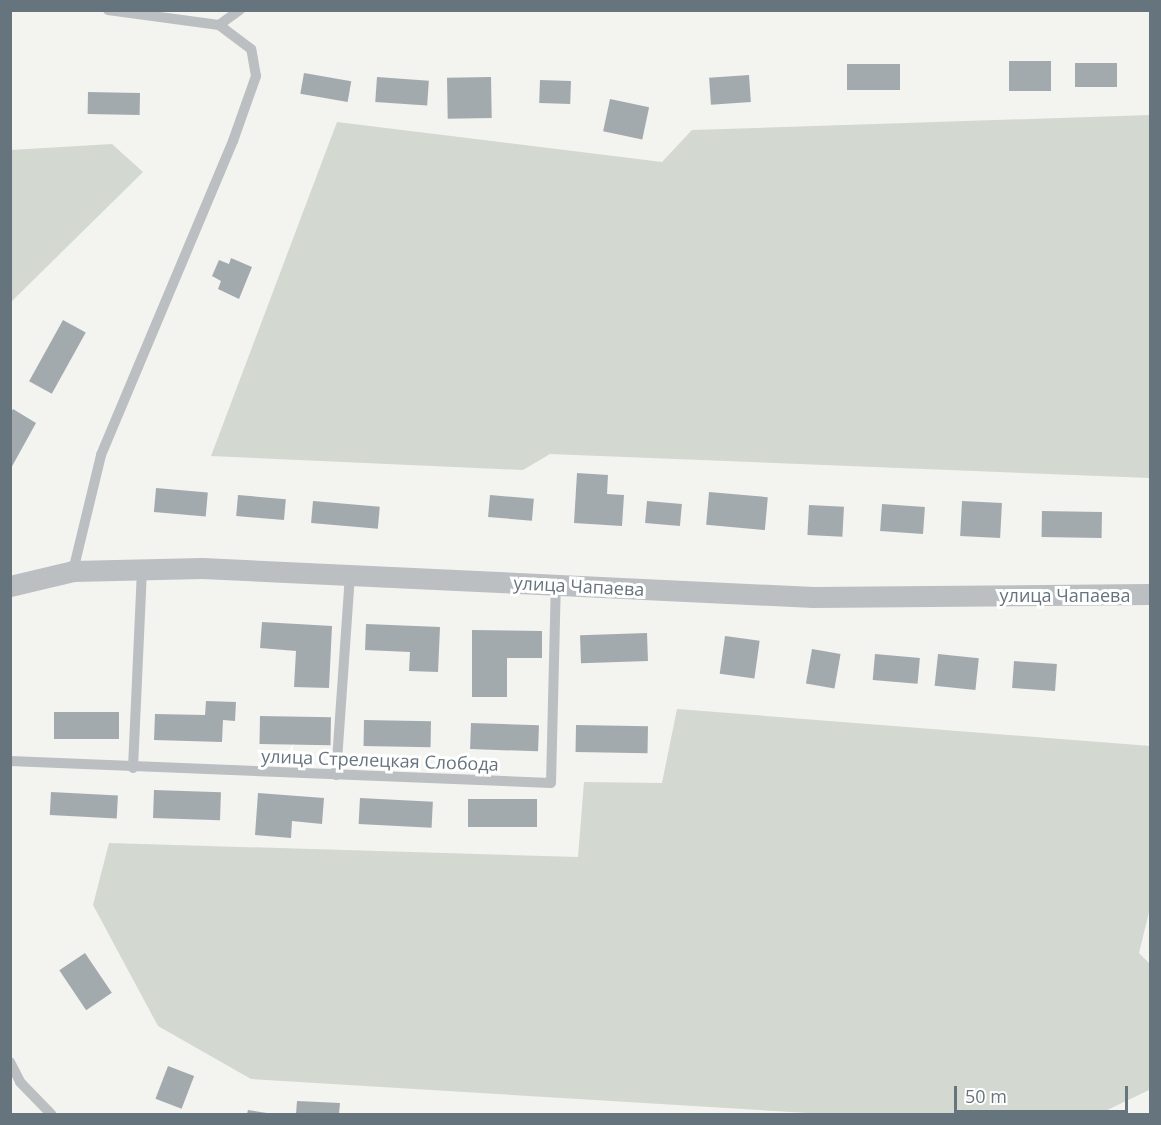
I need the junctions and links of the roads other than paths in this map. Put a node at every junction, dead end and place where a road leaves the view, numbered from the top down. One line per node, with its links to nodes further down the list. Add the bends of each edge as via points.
1 (108, 10): 3 (lane)
2 (240, 10): 3 (lane)
3 (219, 25): 5 (lane, via 251,49 256,76 233,141 101,455)
4 (142, 569): 5 (street, улица Чапаева); 6 (street, улица Чапаева); 11 (lane)
5 (73, 571): 8 (street, улица Чапаева)
6 (350, 575): 7 (street, улица Чапаева); 12 (lane)
7 (556, 585): 9 (street, улица Чапаева, via 813,597); 12 (lane, улица Стрелецкая Слобода, via 550,783)
8 (10, 586)
9 (1150, 594)
10 (10, 761): 11 (lane, улица Стрелецкая Слобода)
11 (133, 768): 12 (lane, улица Стрелецкая Слобода)
12 (336, 775)
13 (10, 1062): 14 (lane, via 20,1082)
14 (51, 1114)

